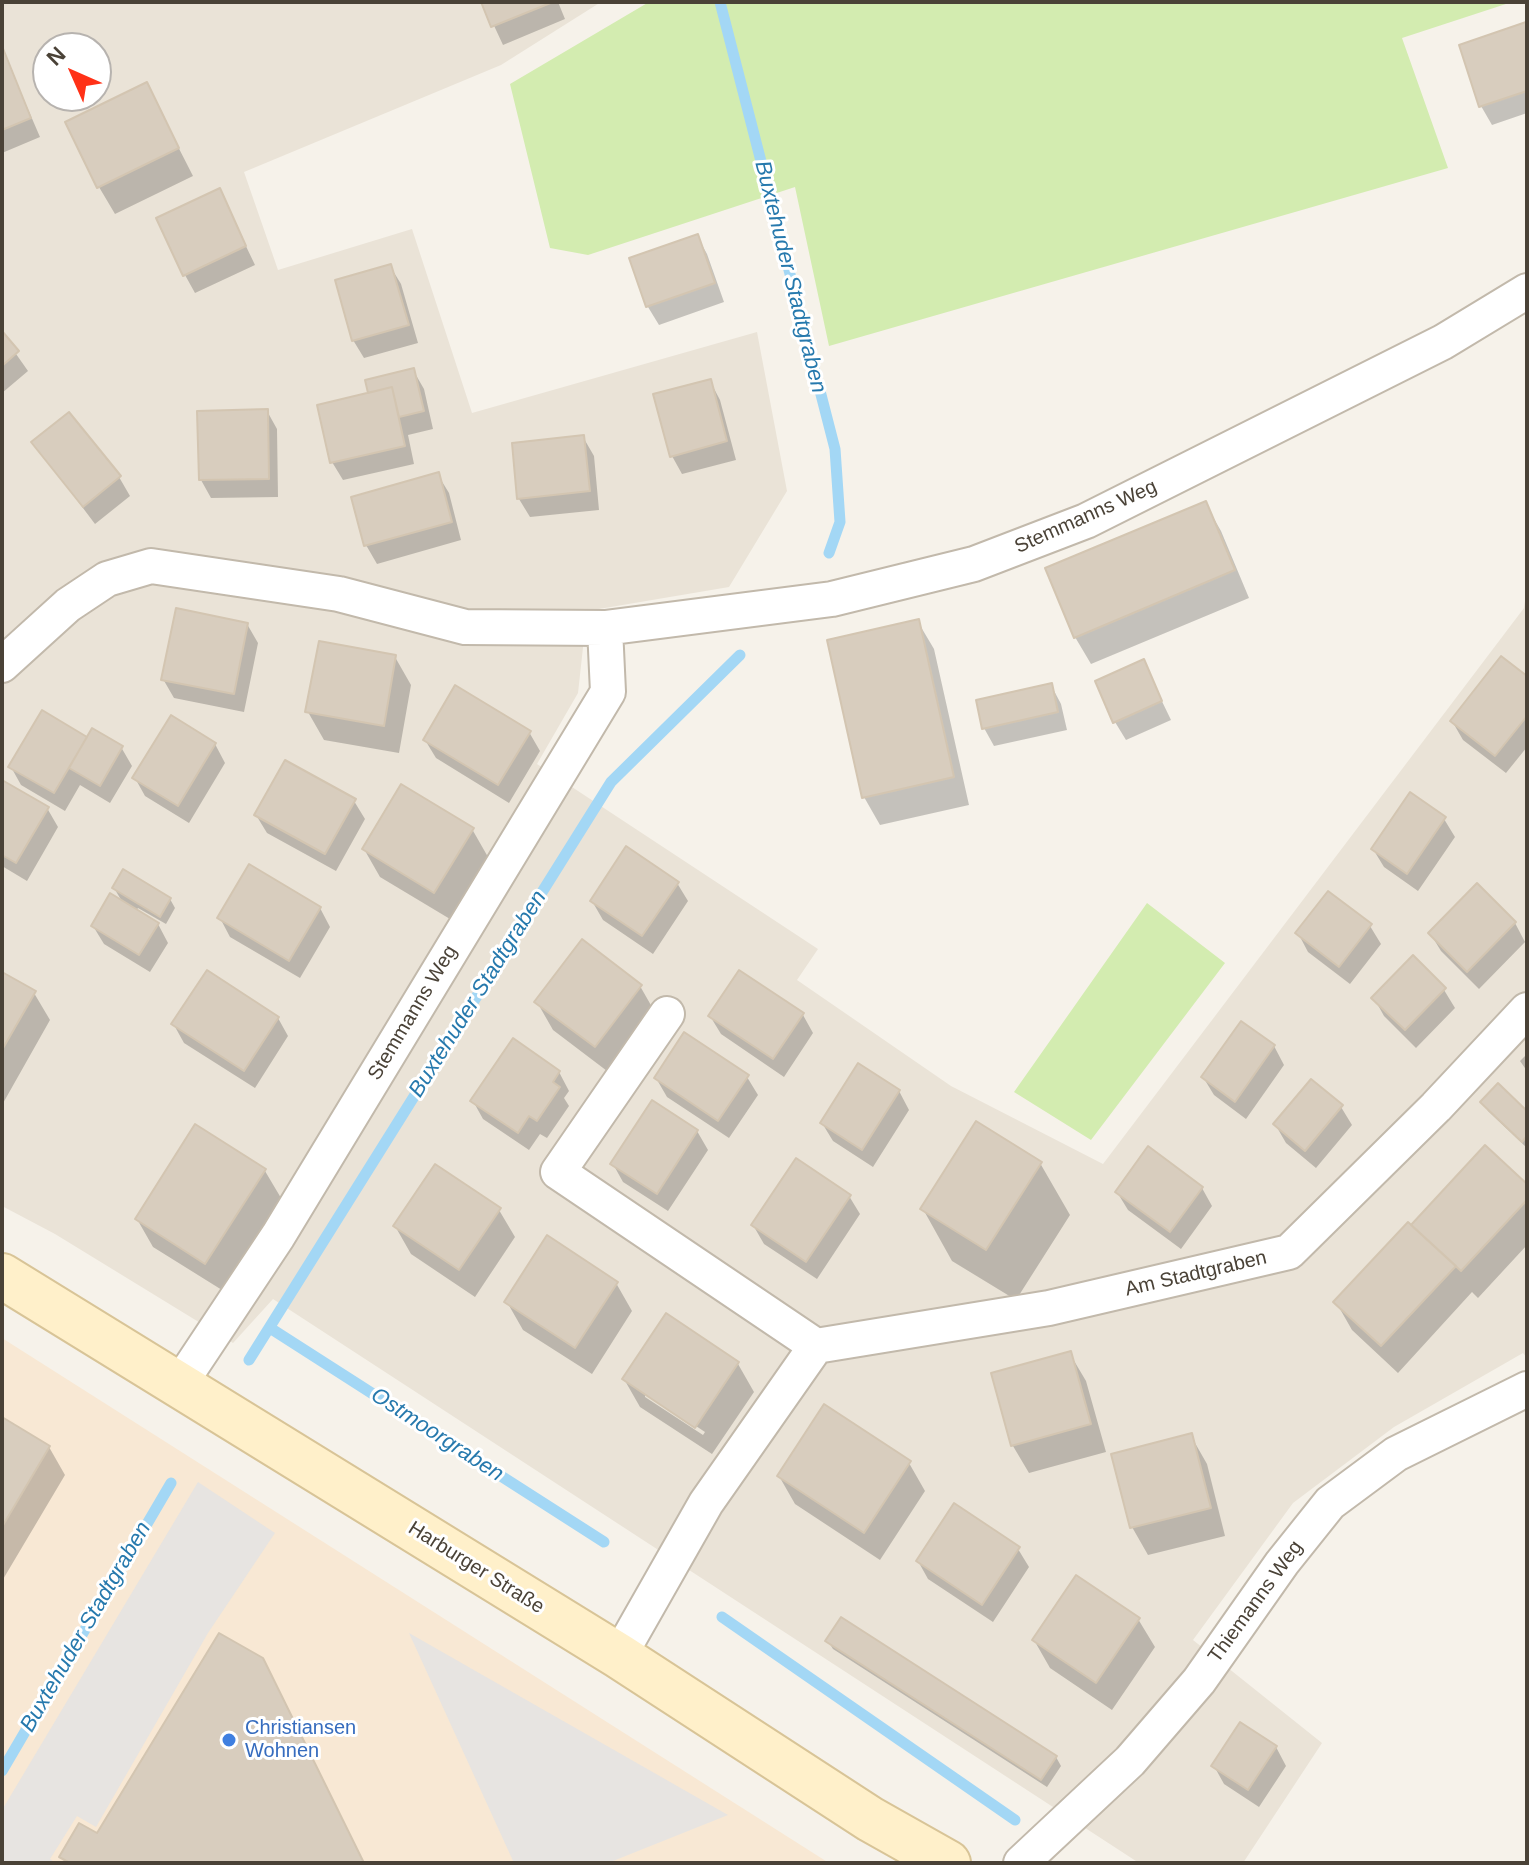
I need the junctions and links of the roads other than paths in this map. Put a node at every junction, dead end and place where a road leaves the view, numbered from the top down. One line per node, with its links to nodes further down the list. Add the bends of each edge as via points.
1 (1527, 291): 2 (street, Stemmanns Weg, via 1443,342 1086,521 996,556 832,599)
2 (605, 628): 3 (street, Stemmanns Weg, via 465,627 339,594 151,566 107,579 68,605); 8 (street, Stemmanns Weg, via 608,692 278,1236)
3 (2, 665)
4 (1527, 1010): 7 (street, Am Stadtgraben, via 1289,1252 1049,1308)
5 (667, 1014): 7 (street, via 558,1172)
6 (2, 1276): 8 (street, Harburger Straße)
7 (816, 1346): 10 (street, via 706,1503)
8 (179, 1385): 10 (street, Harburger Straße)
9 (1527, 1389): 12 (street, Thiemanns Weg, via 1396,1454 1330,1503 1189,1693 1130,1761)
10 (619, 1656): 11 (street, Harburger Straße, via 870,1819)
11 (948, 1863)
12 (1021, 1863)

